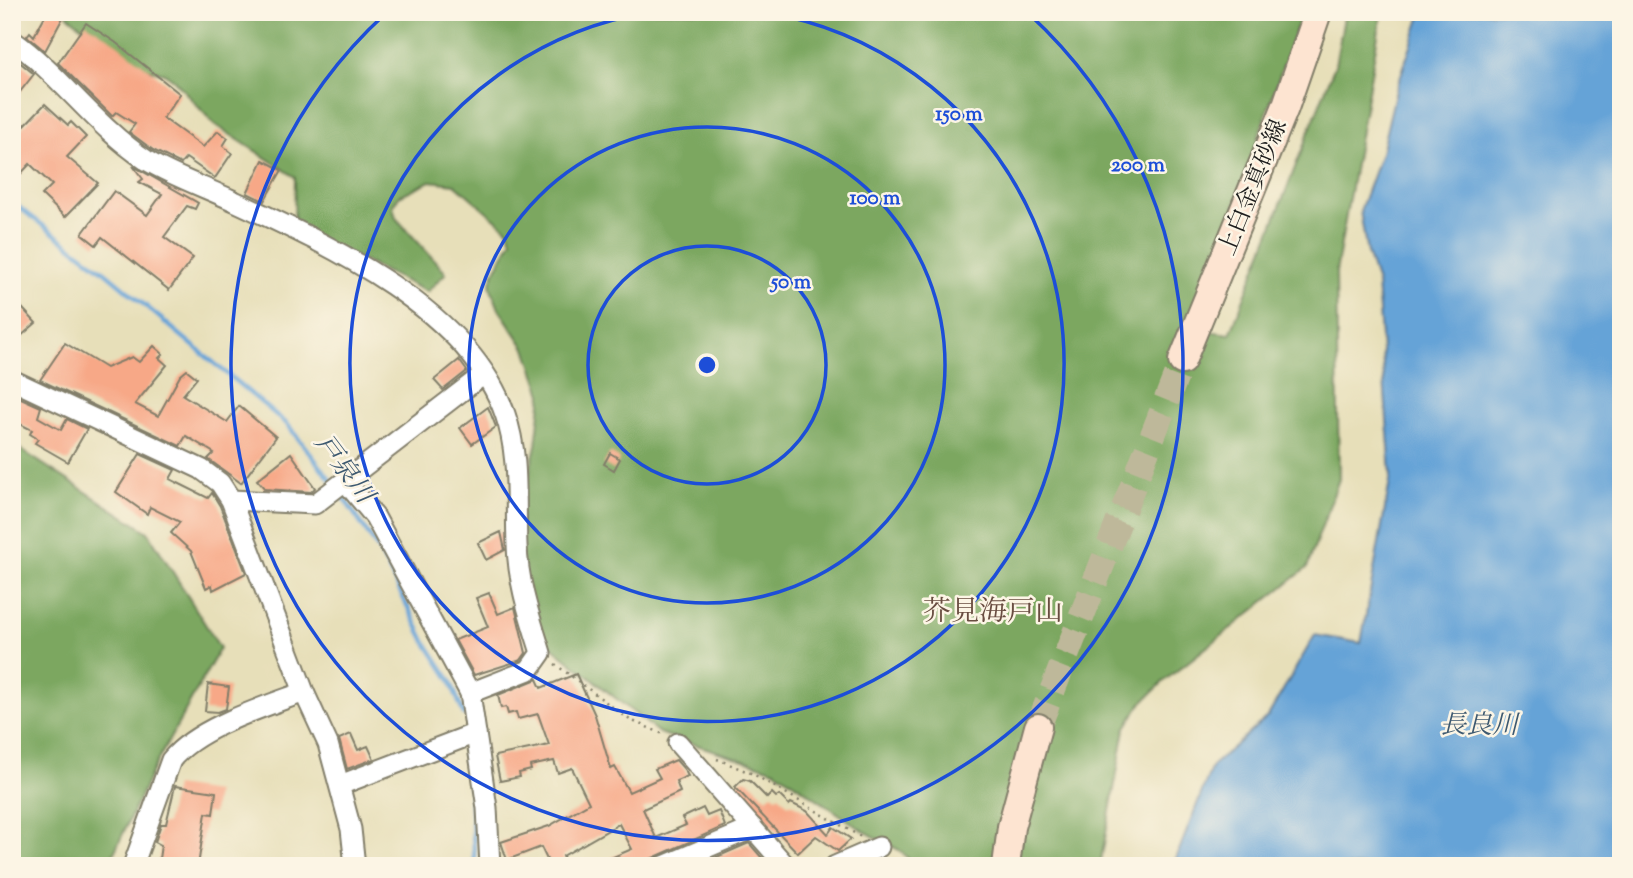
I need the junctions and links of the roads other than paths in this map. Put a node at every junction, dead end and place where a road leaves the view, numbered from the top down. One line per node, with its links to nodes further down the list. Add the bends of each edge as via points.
1 (1318, 12): 3 (main road, 上白金真砂線, via 1285,108)
2 (12, 40): 4 (street, via 94,120 147,161 351,259 406,294 461,344)
3 (1182, 361)
4 (484, 374): 6 (street); 9 (street, via 511,434 521,585 541,653 528,670)
5 (12, 380): 7 (street, via 201,469 220,483)
6 (338, 487): 7 (street, via 315,504); 9 (street, via 375,517)
7 (231, 500): 8 (street)
8 (304, 692): 13 (street, via 328,744); 16 (street, via 248,712 181,748 171,760)
9 (470, 693): 11 (street)
10 (1038, 727): 22 (main road, via 1011,827)
11 (476, 733): 13 (street); 18 (street)
12 (678, 743): 14 (street)
13 (340, 785): 17 (street, via 352,829)
14 (753, 828): 19 (street); 20 (street)
15 (879, 847): 21 (street)
16 (133, 866)
17 (355, 866)
18 (490, 866)
19 (664, 866)
20 (786, 866)
21 (835, 866)
22 (1006, 866)

